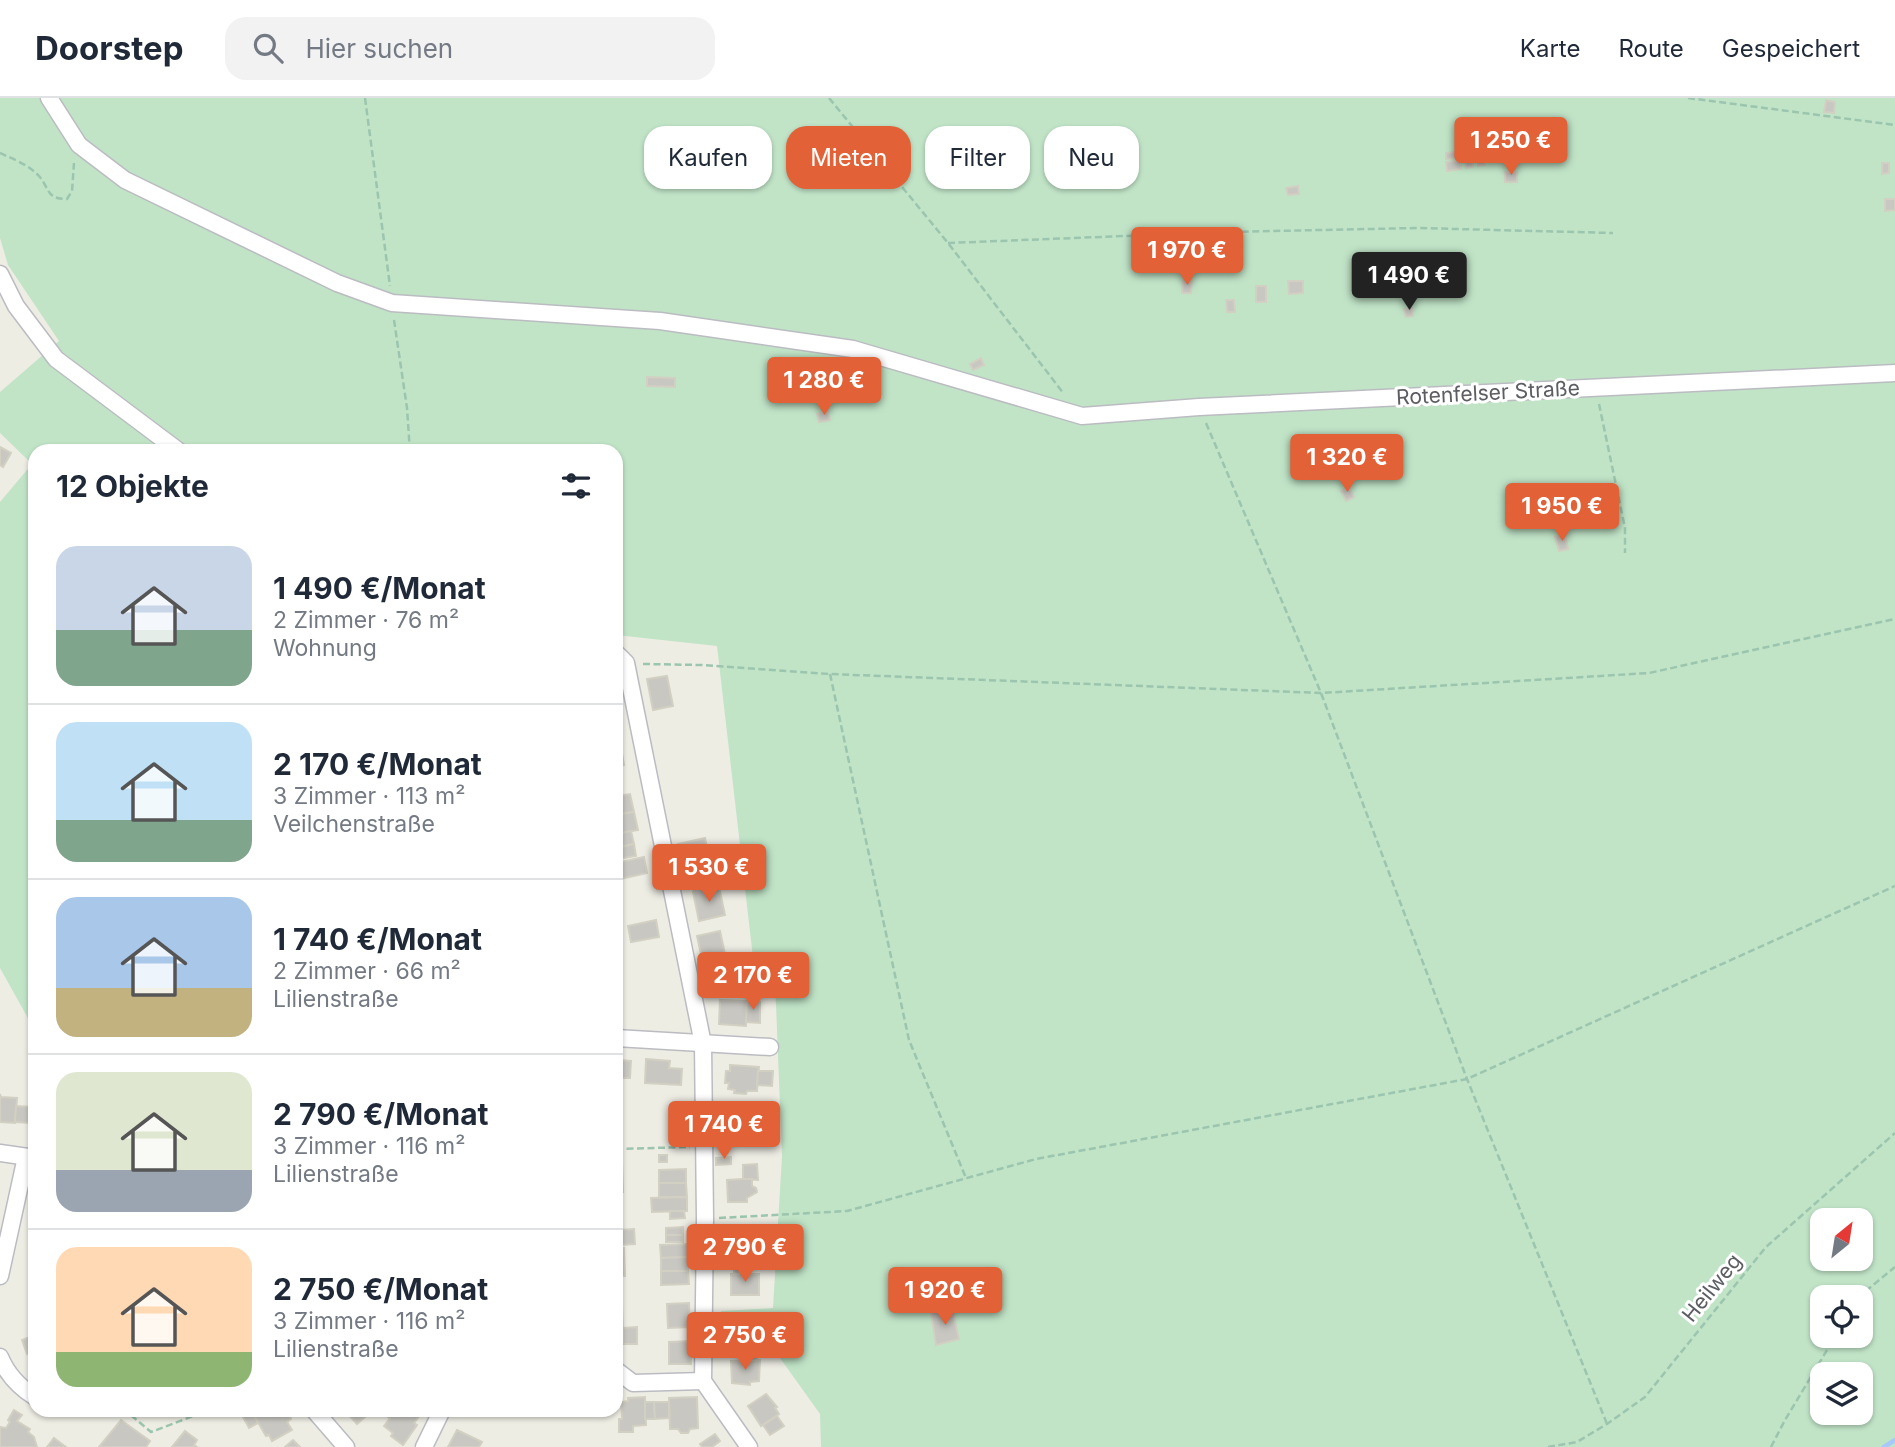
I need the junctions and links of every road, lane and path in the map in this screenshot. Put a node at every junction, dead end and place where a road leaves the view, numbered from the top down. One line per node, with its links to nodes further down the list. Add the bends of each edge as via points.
1 (49, 98): 6 (street)
2 (365, 98): 11 (path)
3 (829, 98): 9 (path)
4 (1688, 98): 5 (path)
5 (1895, 125)
6 (79, 145): 7 (path, via 67,199 50,194 38,176); 11 (street, via 124,180 337,283)
7 (0, 153)
8 (1613, 233): 9 (path, via 1417,228)
9 (948, 243): 14 (path)
10 (0, 274): 16 (street, via 16,306 56,359)
11 (392, 303): 15 (street, Rotenfelser Straße, via 660,321 853,349 1082,416); 17 (path)
12 (1895, 373): 13 (street, Rotenfelser Straße)
13 (1596, 387): 15 (street, Rotenfelser Straße); 18 (path, via 1625,528)
14 (1065, 395)
15 (1199, 407): 23 (path)
16 (169, 444)
17 (409, 444)
18 (1625, 553)
19 (1895, 619): 23 (path, via 1649,673)
20 (623, 658): 22 (path)
21 (623, 667): 26 (street)
22 (830, 674): 23 (path); 35 (path, via 909,1040)
23 (1321, 693): 28 (path)
24 (1895, 886): 28 (path)
25 (623, 1038): 26 (street)
26 (703, 1044): 27 (street); 30 (street)
27 (770, 1047)
28 (1468, 1079): 35 (path, via 1036,1159); 49 (path)
29 (1895, 1133): 49 (path, Heilweg, via 1766,1247 1645,1397)
30 (705, 1145): 31 (path); 36 (street)
31 (623, 1149)
32 (0, 1153): 33 (street)
33 (28, 1157)
34 (28, 1169): 38 (street)
35 (966, 1178): 36 (path, via 847,1211)
36 (705, 1219): 43 (street)
37 (1895, 1267): 39 (path)
38 (0, 1276)
39 (1873, 1285)
40 (1828, 1348): 54 (path)
41 (0, 1357): 44 (street, via 12,1378)
42 (623, 1375): 43 (street, via 633,1383)
43 (704, 1381): 52 (street)
44 (28, 1392)
45 (133, 1417): 46 (path, via 151,1432)
46 (191, 1417)
47 (320, 1417): 50 (street)
48 (439, 1417): 51 (street)
49 (1607, 1424): 53 (path, Heilweg, via 1577,1442)
50 (346, 1447)
51 (424, 1447)
52 (750, 1447)
53 (1548, 1447)
54 (1770, 1447)

